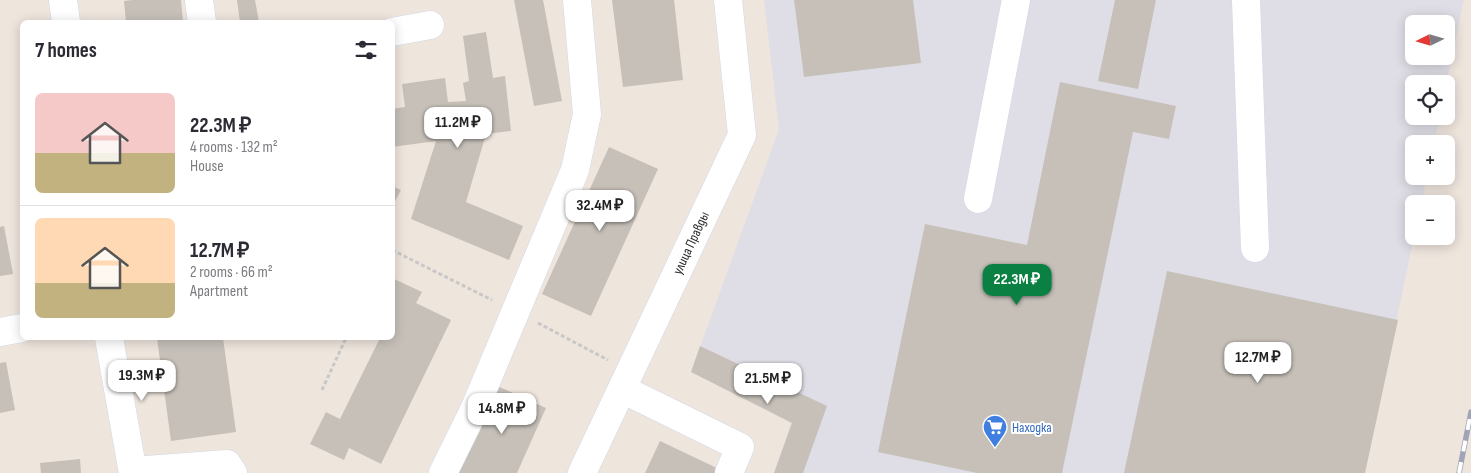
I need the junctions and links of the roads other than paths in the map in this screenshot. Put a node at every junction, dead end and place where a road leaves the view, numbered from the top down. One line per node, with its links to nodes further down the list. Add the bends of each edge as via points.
1 (63, 0): 7 (street)
2 (199, 0): 8 (street)
3 (577, 0): 19 (street, via 587,114 575,170 475,408)
4 (728, 0): 16 (street, улица Правды, via 742,135)
5 (1016, 0): 11 (street)
6 (1246, 0): 12 (street)
7 (66, 20)
8 (202, 20)
9 (430, 26): 10 (street)
10 (395, 32)
11 (978, 199)
12 (1256, 248)
13 (20, 328): 14 (street)
14 (0, 332)
15 (109, 340): 17 (street)
16 (622, 389): 20 (street, улица Правды); 21 (street, via 740,447)
17 (133, 472): 18 (street, via 227,464)
18 (233, 473)
19 (443, 473)
20 (582, 473)
21 (729, 473)

